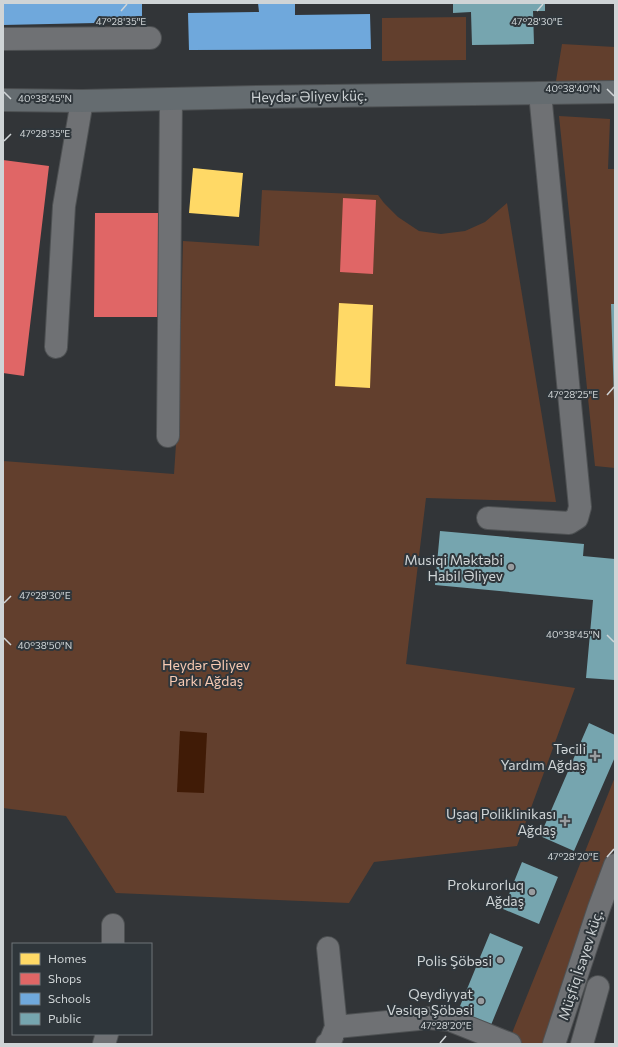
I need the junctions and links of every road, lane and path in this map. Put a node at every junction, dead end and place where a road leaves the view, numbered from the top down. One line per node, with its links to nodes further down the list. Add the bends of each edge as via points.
1 (150, 38): 2 (street)
2 (3, 39)
3 (615, 92): 4 (main road, Heydər Əliyev küç.)
4 (540, 93): 5 (main road, Heydər Əliyev küç.); 10 (street, via 580,507 577,518 569,523)
5 (171, 99): 7 (main road, Heydər Əliyev küç.); 9 (street)
6 (3, 100): 7 (main road, Heydər Əliyev küç.)
7 (82, 101): 8 (street, via 64,206)
8 (56, 347)
9 (168, 436)
10 (488, 518)
11 (615, 865): 14 (street, Müşfiq İsayev küç.)
12 (328, 948): 15 (street)
13 (607, 987): 14 (street); 18 (street)
14 (571, 989): 17 (street, Müşfiq İsayev küç.)
15 (332, 1035): 16 (street, via 428,1018 450,1020)
16 (510, 1044)
17 (554, 1044)
18 (582, 1044)

